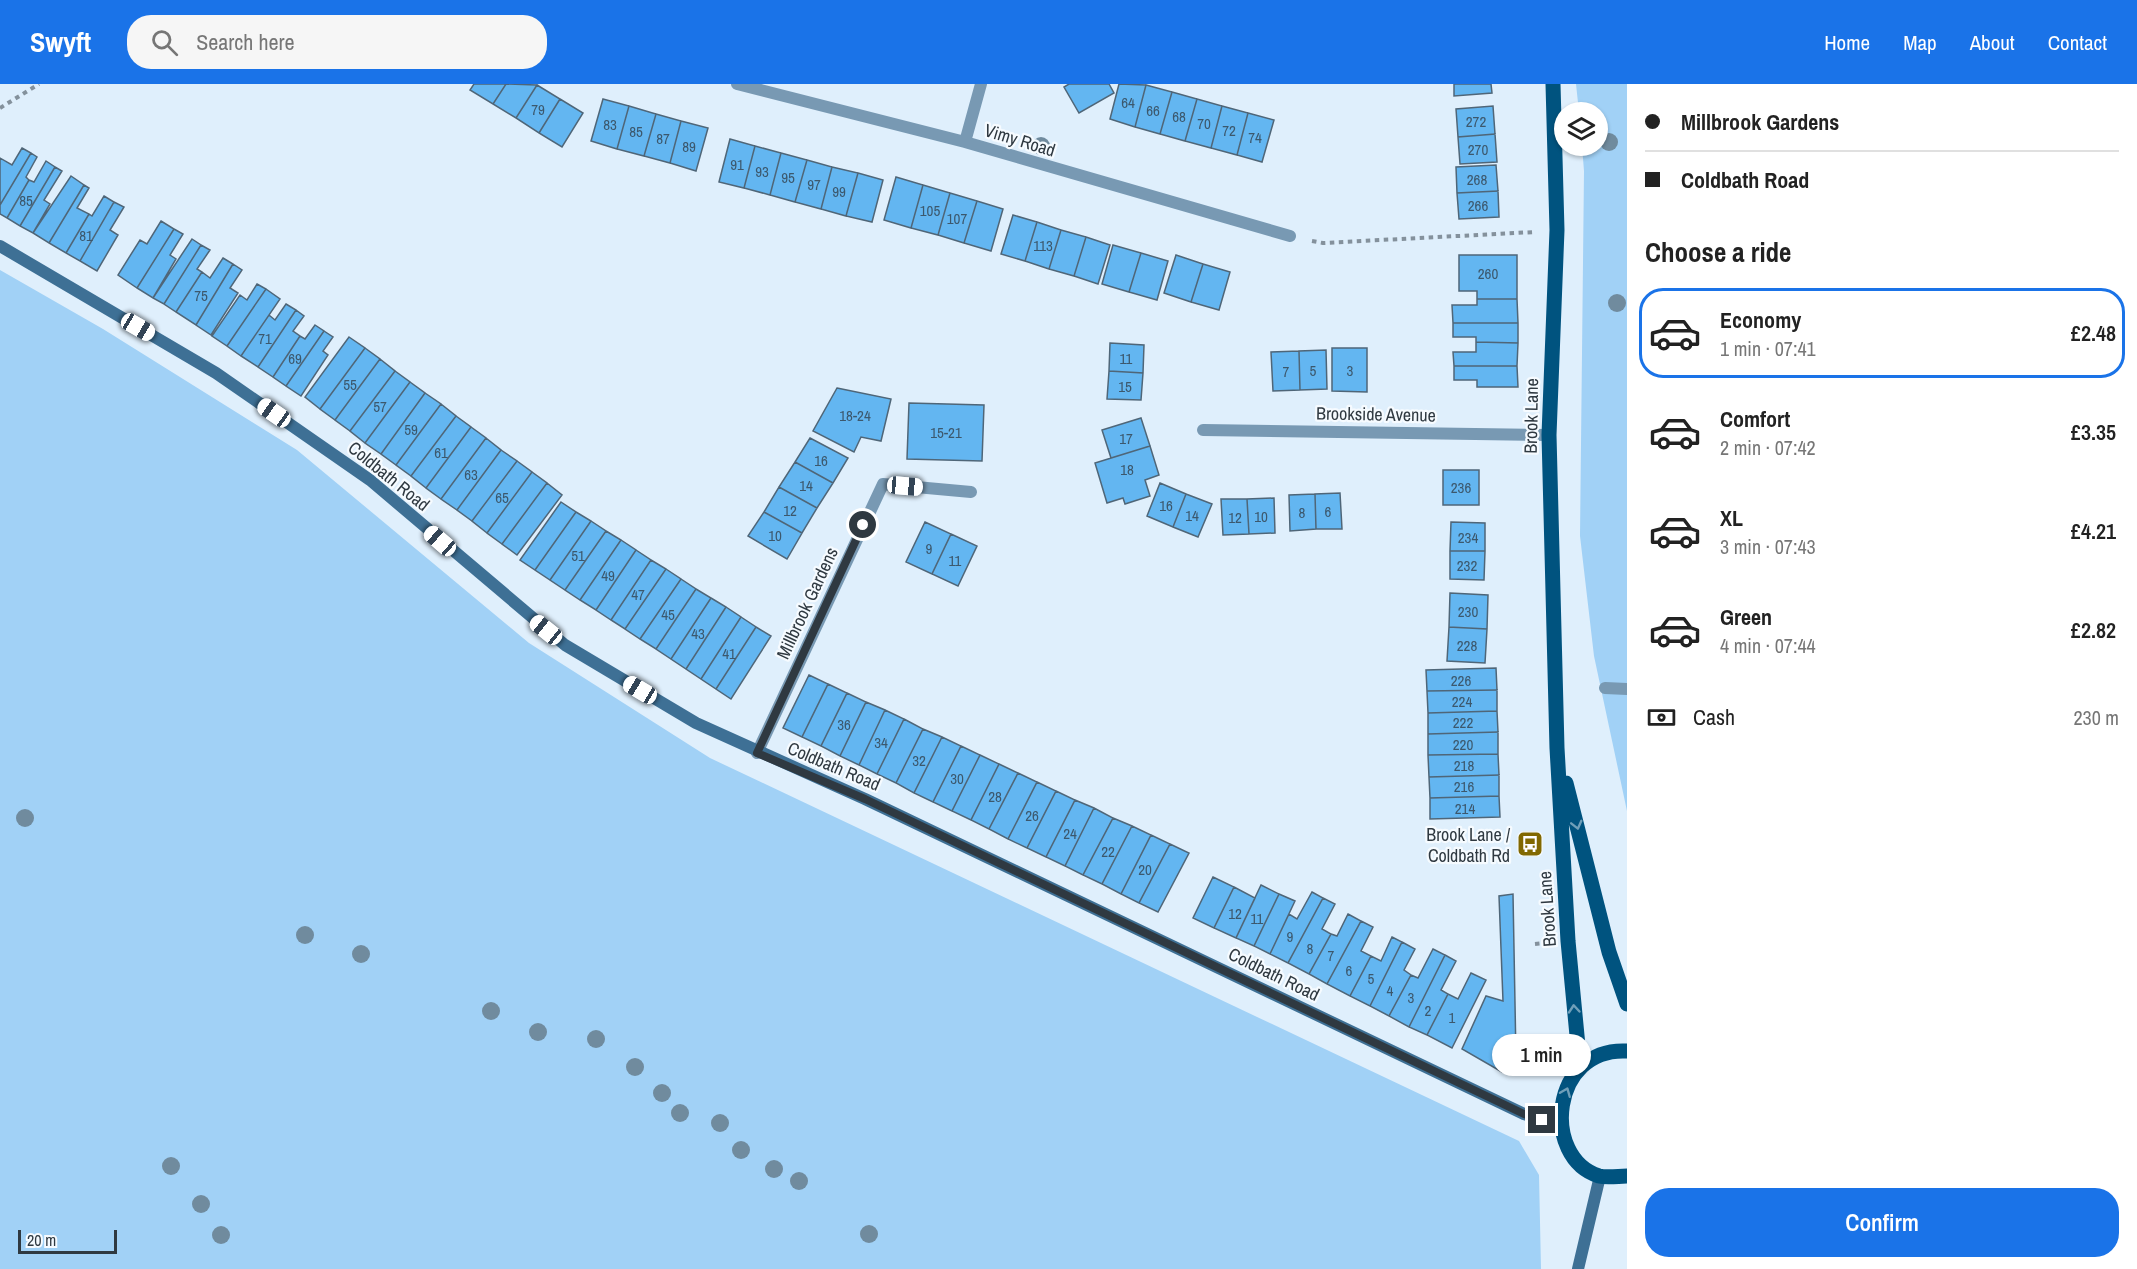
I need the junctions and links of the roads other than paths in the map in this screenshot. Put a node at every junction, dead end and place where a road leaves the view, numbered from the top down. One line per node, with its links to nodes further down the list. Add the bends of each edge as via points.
1 (737, 84): 4 (street, Vimy Road)
2 (981, 84): 4 (street)
3 (1553, 84): 8 (main road, Brook Lane, via 1557,230)
4 (965, 142): 5 (street, Vimy Road)
5 (1290, 236)
6 (0, 246): 13 (main road, Coldbath Road, via 216,373 370,480 565,645 696,723)
7 (1203, 430): 8 (street, Brookside Avenue)
8 (1549, 435): 12 (main road, Brook Lane)
9 (971, 492): 13 (street, Millbrook Gardens, via 883,484)
10 (1605, 688): 11 (street)
11 (1627, 689)
12 (1557, 748): 14 (main road, Brook Lane, one-way to 14, via 1609,952); 16 (main road, Brook Lane, one-way to 12)
13 (757, 753): 17 (main road, Coldbath Road, via 865,799 1524,1114)
14 (1627, 1004)
15 (1627, 1051): 16 (main road, via 1597,1054)
16 (1580, 1067): 17 (main road, one-way to 16, via 1562,1102)
17 (1561, 1127): 18 (main road, via 1570,1150 1584,1167)
18 (1600, 1176): 19 (main road); 20 (main road)
19 (1627, 1176)
20 (1578, 1269)

